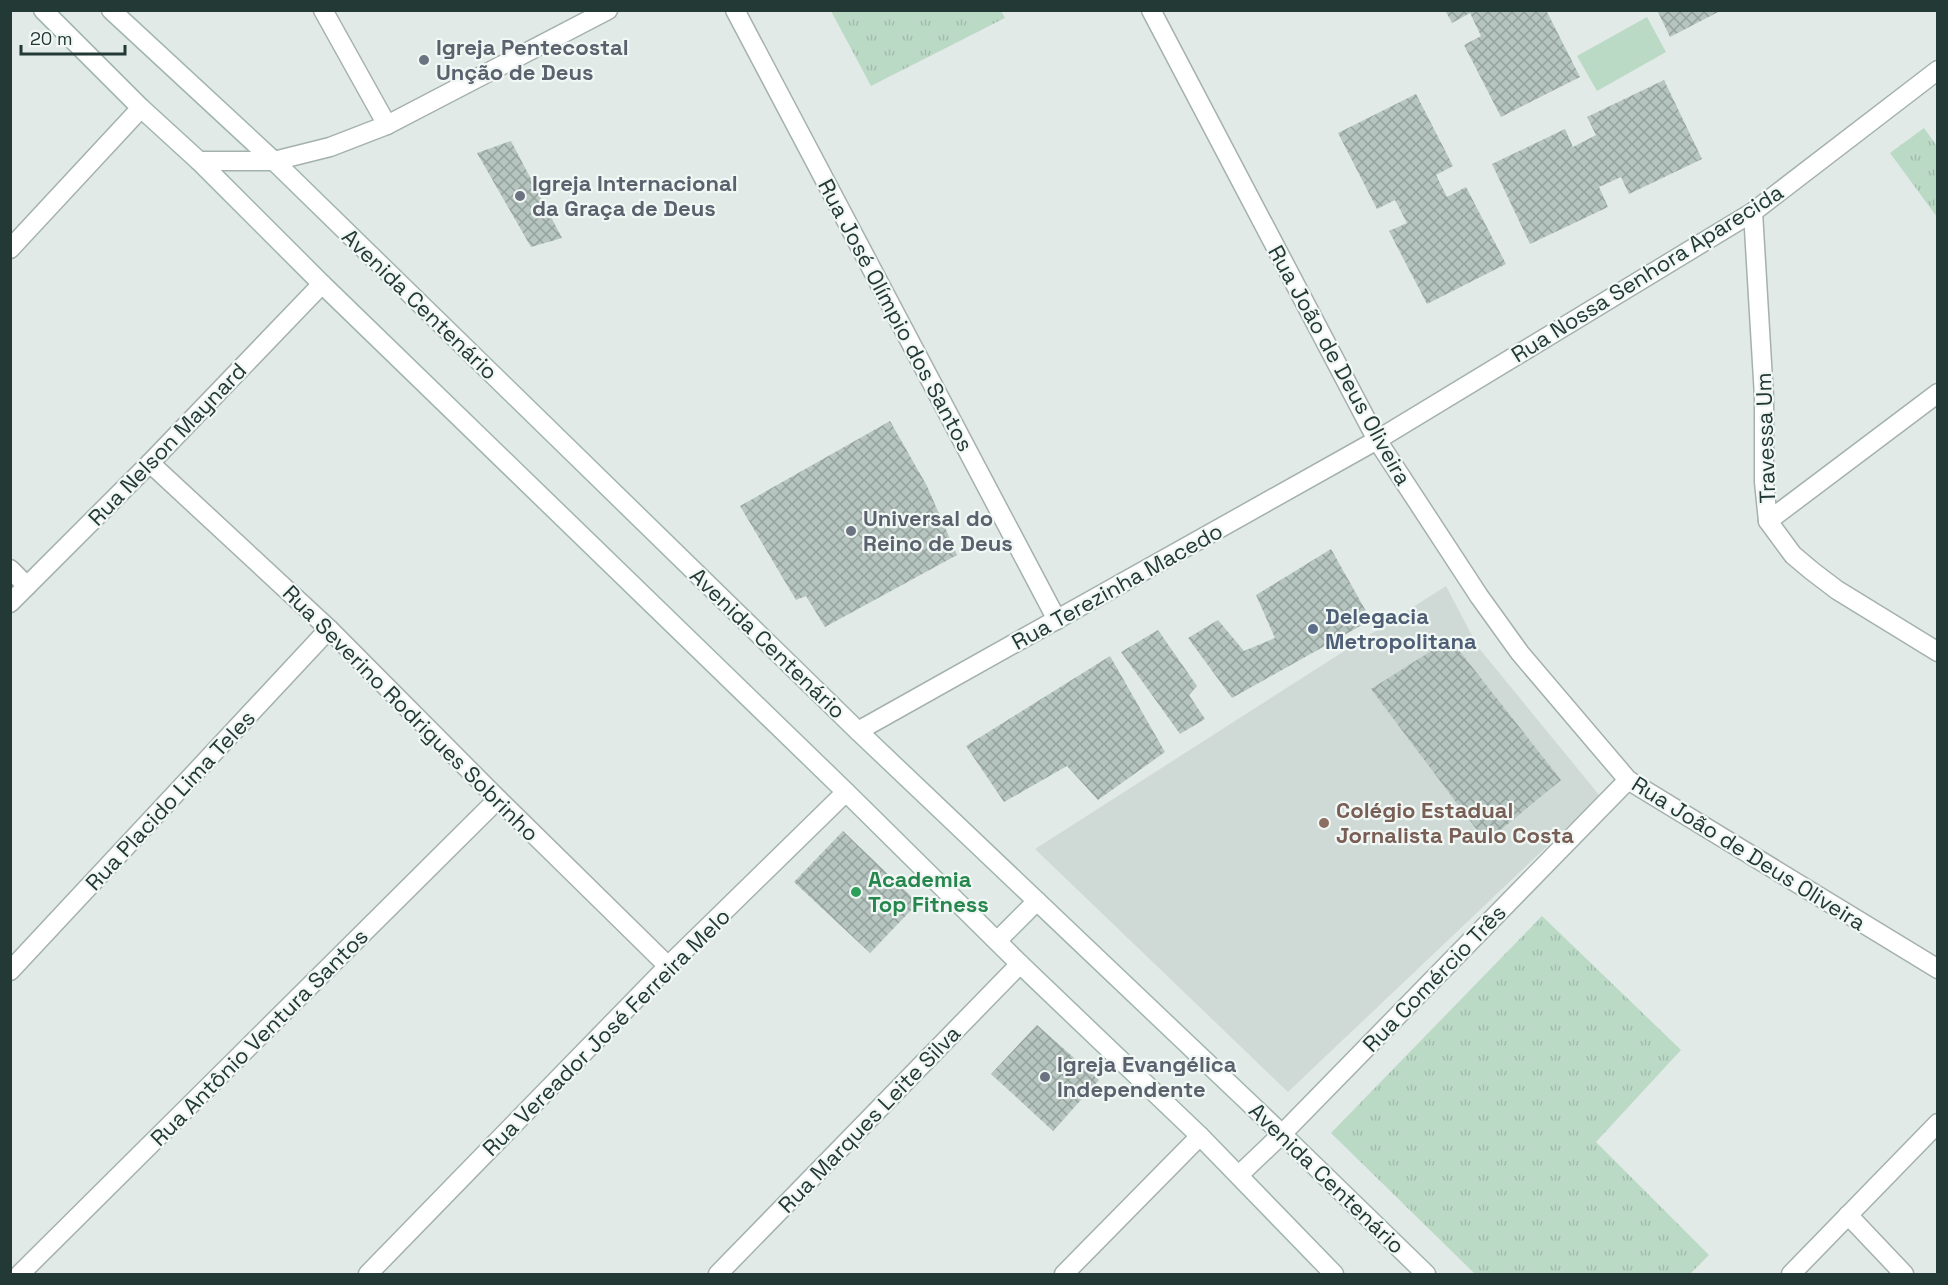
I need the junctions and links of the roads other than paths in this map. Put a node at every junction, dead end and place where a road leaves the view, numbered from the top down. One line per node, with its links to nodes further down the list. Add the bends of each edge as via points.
1 (43, 10): 8 (street)
2 (111, 10): 11 (street, Avenida Centenário)
3 (323, 10): 9 (street)
4 (608, 10): 9 (street)
5 (735, 10): 22 (street, Rua José Olímpio dos Santos)
6 (1151, 10): 16 (street, Rua João de Deus Oliveira)
7 (1938, 70): 12 (street, Rua Nossa Senhora Aparecida)
8 (141, 108): 10 (street); 13 (street)
9 (387, 125): 11 (street, via 330,147)
10 (199, 161): 11 (street); 14 (street)
11 (274, 161): 25 (street, Avenida Centenário)
12 (1753, 212): 16 (street, Rua Nossa Senhora Aparecida); 18 (street, Travessa Um)
13 (10, 249)
14 (322, 284): 17 (street, Rua Nelson Maynard); 27 (street)
15 (1938, 393): 18 (street)
16 (1377, 440): 22 (street, Rua Terezinha Macedo); 26 (street, Rua João de Deus Oliveira, via 1520,653)
17 (150, 463): 20 (street, Rua Nelson Maynard); 23 (street, Rua Severino Rodrigues Sobrinho)
18 (1768, 521): 24 (street, Travessa Um, via 1812,571)
19 (10, 569): 20 (street)
20 (27, 586): 21 (street, Rua Nelson Maynard)
21 (10, 603)
22 (1057, 620): 25 (street, Rua Terezinha Macedo)
23 (329, 629): 28 (street, Rua Severino Rodrigues Sobrinho); 34 (street, Rua Placido Lima Teles)
24 (1938, 652)
25 (858, 731): 29 (street, Avenida Centenário)
26 (1628, 780): 33 (street, Rua João de Deus Oliveira); 36 (street, Rua Comércio Três)
27 (846, 792): 30 (street); 32 (street, Rua Vereador José Ferreira Melo)
28 (498, 799): 32 (street, Rua Severino Rodrigues Sobrinho); 40 (street, Rua Antônio Ventura Santos)
29 (1036, 901): 30 (street); 36 (street, Avenida Centenário)
30 (997, 941): 31 (street)
31 (1020, 964): 37 (street); 42 (street, Rua Marques Leite Silva)
32 (668, 966): 41 (street, Rua Vereador José Ferreira Melo)
33 (1938, 969)
34 (10, 971)
35 (1938, 1123): 39 (street)
36 (1282, 1134): 38 (street, Rua Comércio Três); 45 (street, Avenida Centenário)
37 (1200, 1136): 38 (street); 43 (street)
38 (1239, 1175): 44 (street)
39 (1848, 1215): 46 (street); 47 (street)
40 (20, 1275)
41 (368, 1275)
42 (718, 1275)
43 (1064, 1275)
44 (1334, 1275)
45 (1426, 1275)
46 (1791, 1275)
47 (1905, 1275)

